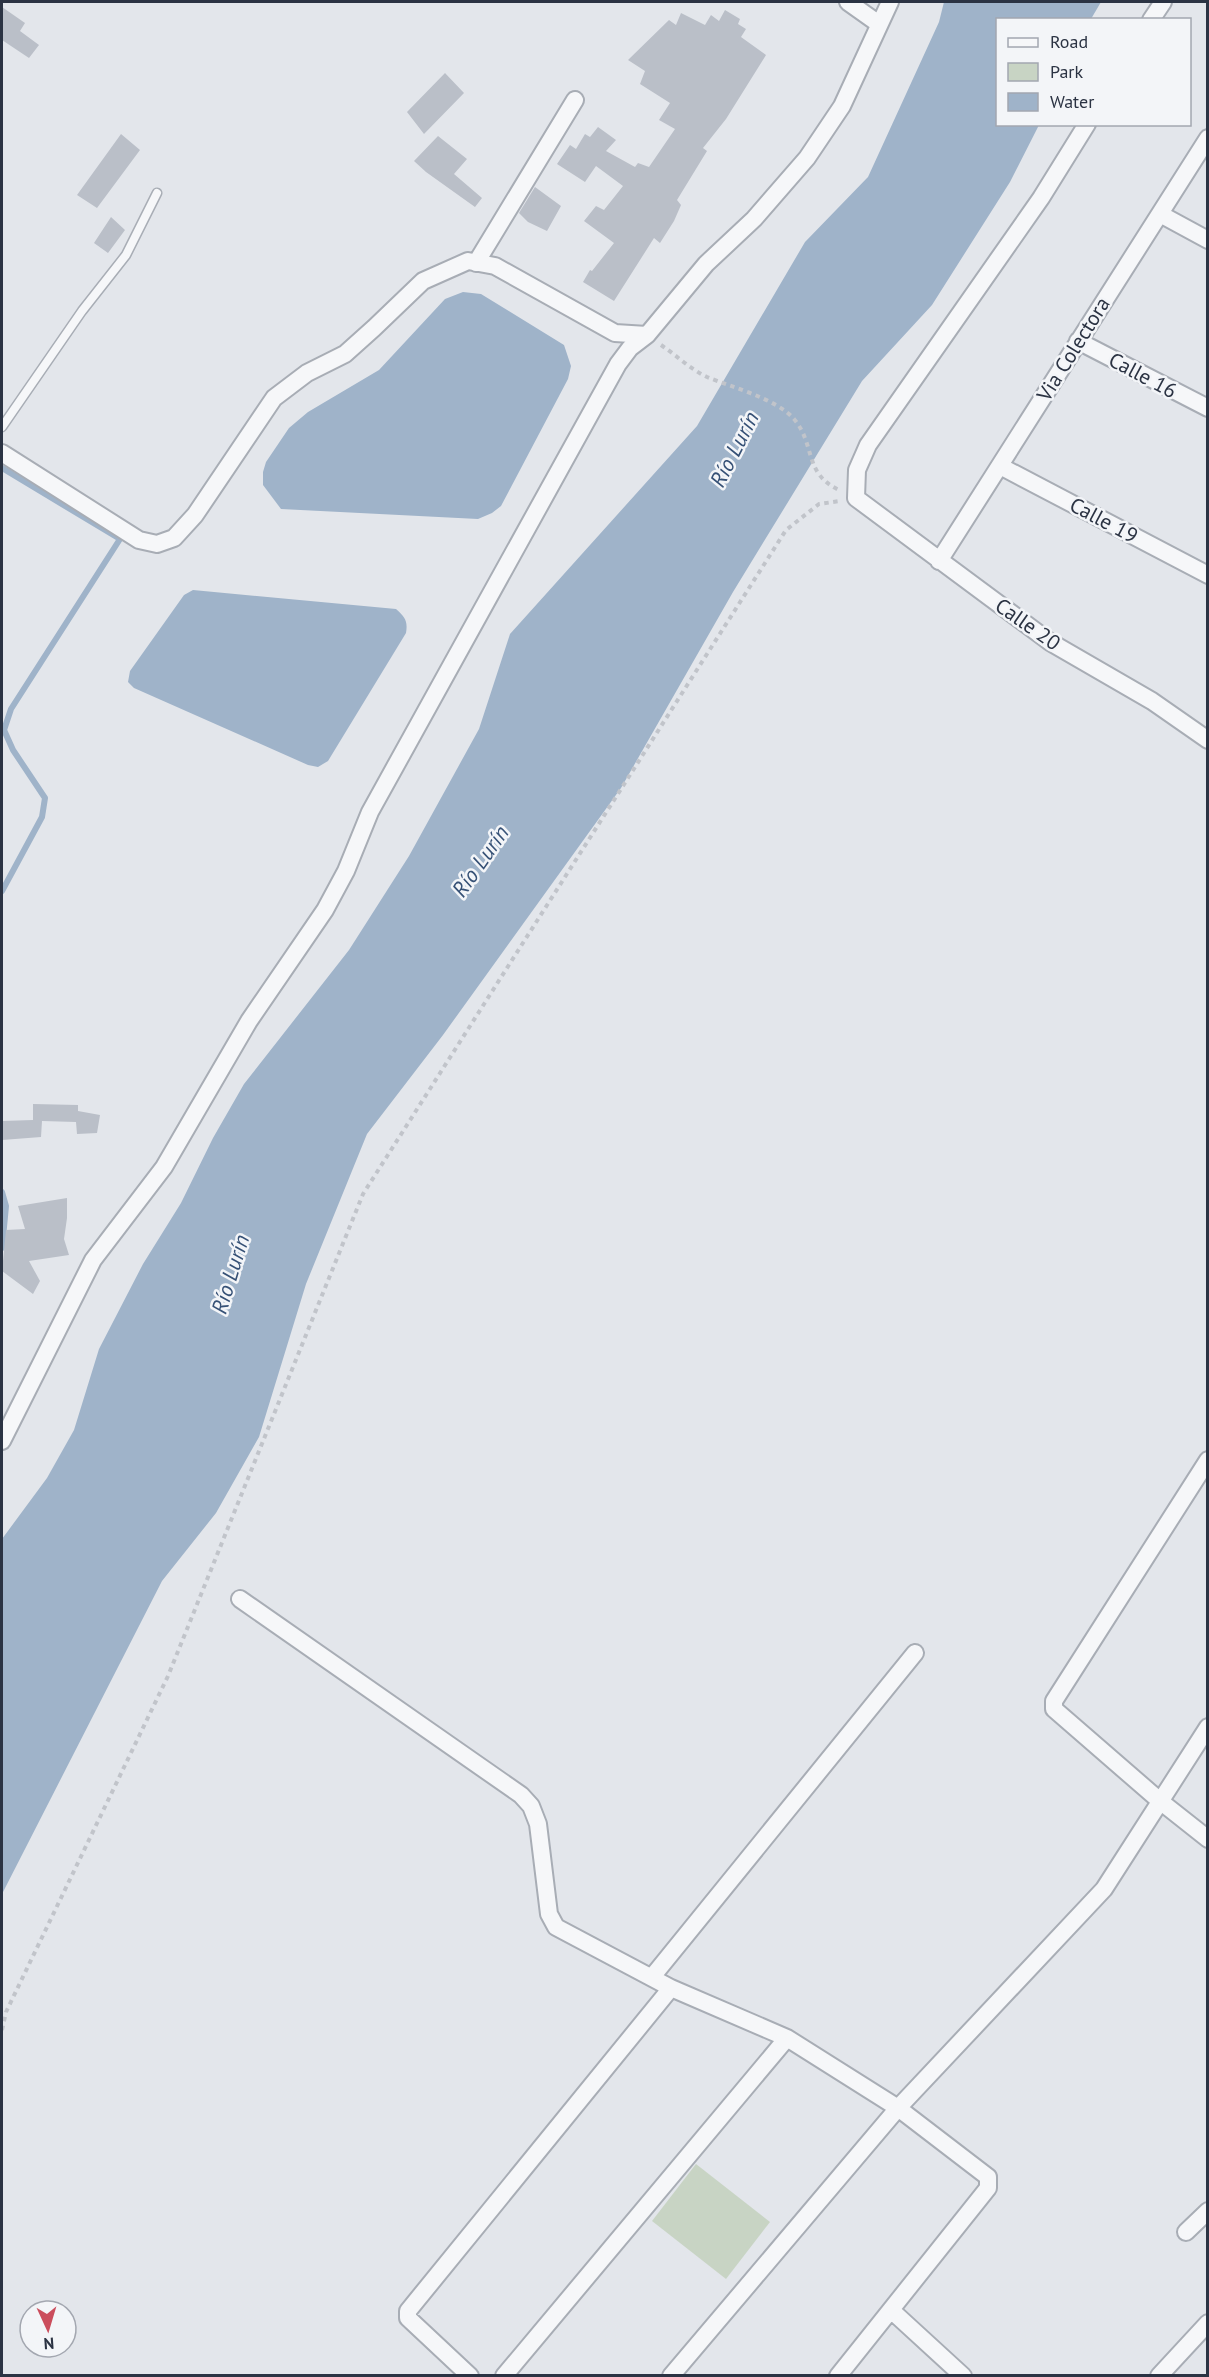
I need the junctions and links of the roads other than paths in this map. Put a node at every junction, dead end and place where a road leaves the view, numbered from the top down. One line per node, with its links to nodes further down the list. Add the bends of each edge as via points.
1 (848, 2): 5 (street)
2 (890, 2): 5 (street)
3 (1162, 2): 4 (street)
4 (1152, 18)
5 (879, 24): 13 (street, via 842,106 807,158 754,219 706,264)
6 (575, 100): 12 (street)
7 (1086, 126): 19 (street, Calle 20, via 1041,198 868,445 857,470 856,498)
8 (1208, 138): 10 (street, Via Colectora)
9 (157, 193): 16 (lane, via 126,255)
10 (1160, 214): 11 (street); 14 (street, Via Colectora)
11 (1208, 240)
12 (476, 262): 13 (street, via 495,266 615,333); 17 (street, via 468,261 423,281 345,354 307,373 274,398 195,515 174,538 157,544 139,540)
13 (647, 335): 22 (street, via 618,364 370,812 325,910 249,1021 164,1167 93,1260)
14 (1078, 341): 15 (street, Calle 16); 18 (street, Via Colectora)
15 (1208, 408)
16 (2, 427)
17 (2, 453)
18 (1000, 466): 19 (street, Via Colectora); 20 (street, Calle 19)
19 (939, 561): 21 (street, Calle 20, via 1050,642 1152,701)
20 (1208, 575)
21 (1208, 740)
22 (2, 1441)
23 (1208, 1460): 27 (street, via 1053,1705)
24 (240, 1599): 29 (street, via 521,1796 531,1806 538,1824 552,1922)
25 (915, 1653): 29 (street)
26 (1208, 1727): 27 (street)
27 (1160, 1801): 28 (street); 32 (street, via 1104,1889)
28 (1208, 1839)
29 (652, 1977): 30 (street)
30 (671, 1988): 31 (street); 37 (street, via 408,2311 408,2318)
31 (787, 2038): 32 (street); 38 (street)
32 (898, 2108): 35 (street, via 990,2181); 39 (street)
33 (1208, 2211): 34 (street)
34 (1186, 2232)
35 (891, 2310): 40 (street); 41 (street)
36 (1208, 2323): 42 (street)
37 (471, 2376)
38 (504, 2376)
39 (671, 2376)
40 (838, 2376)
41 (963, 2376)
42 (1159, 2376)

